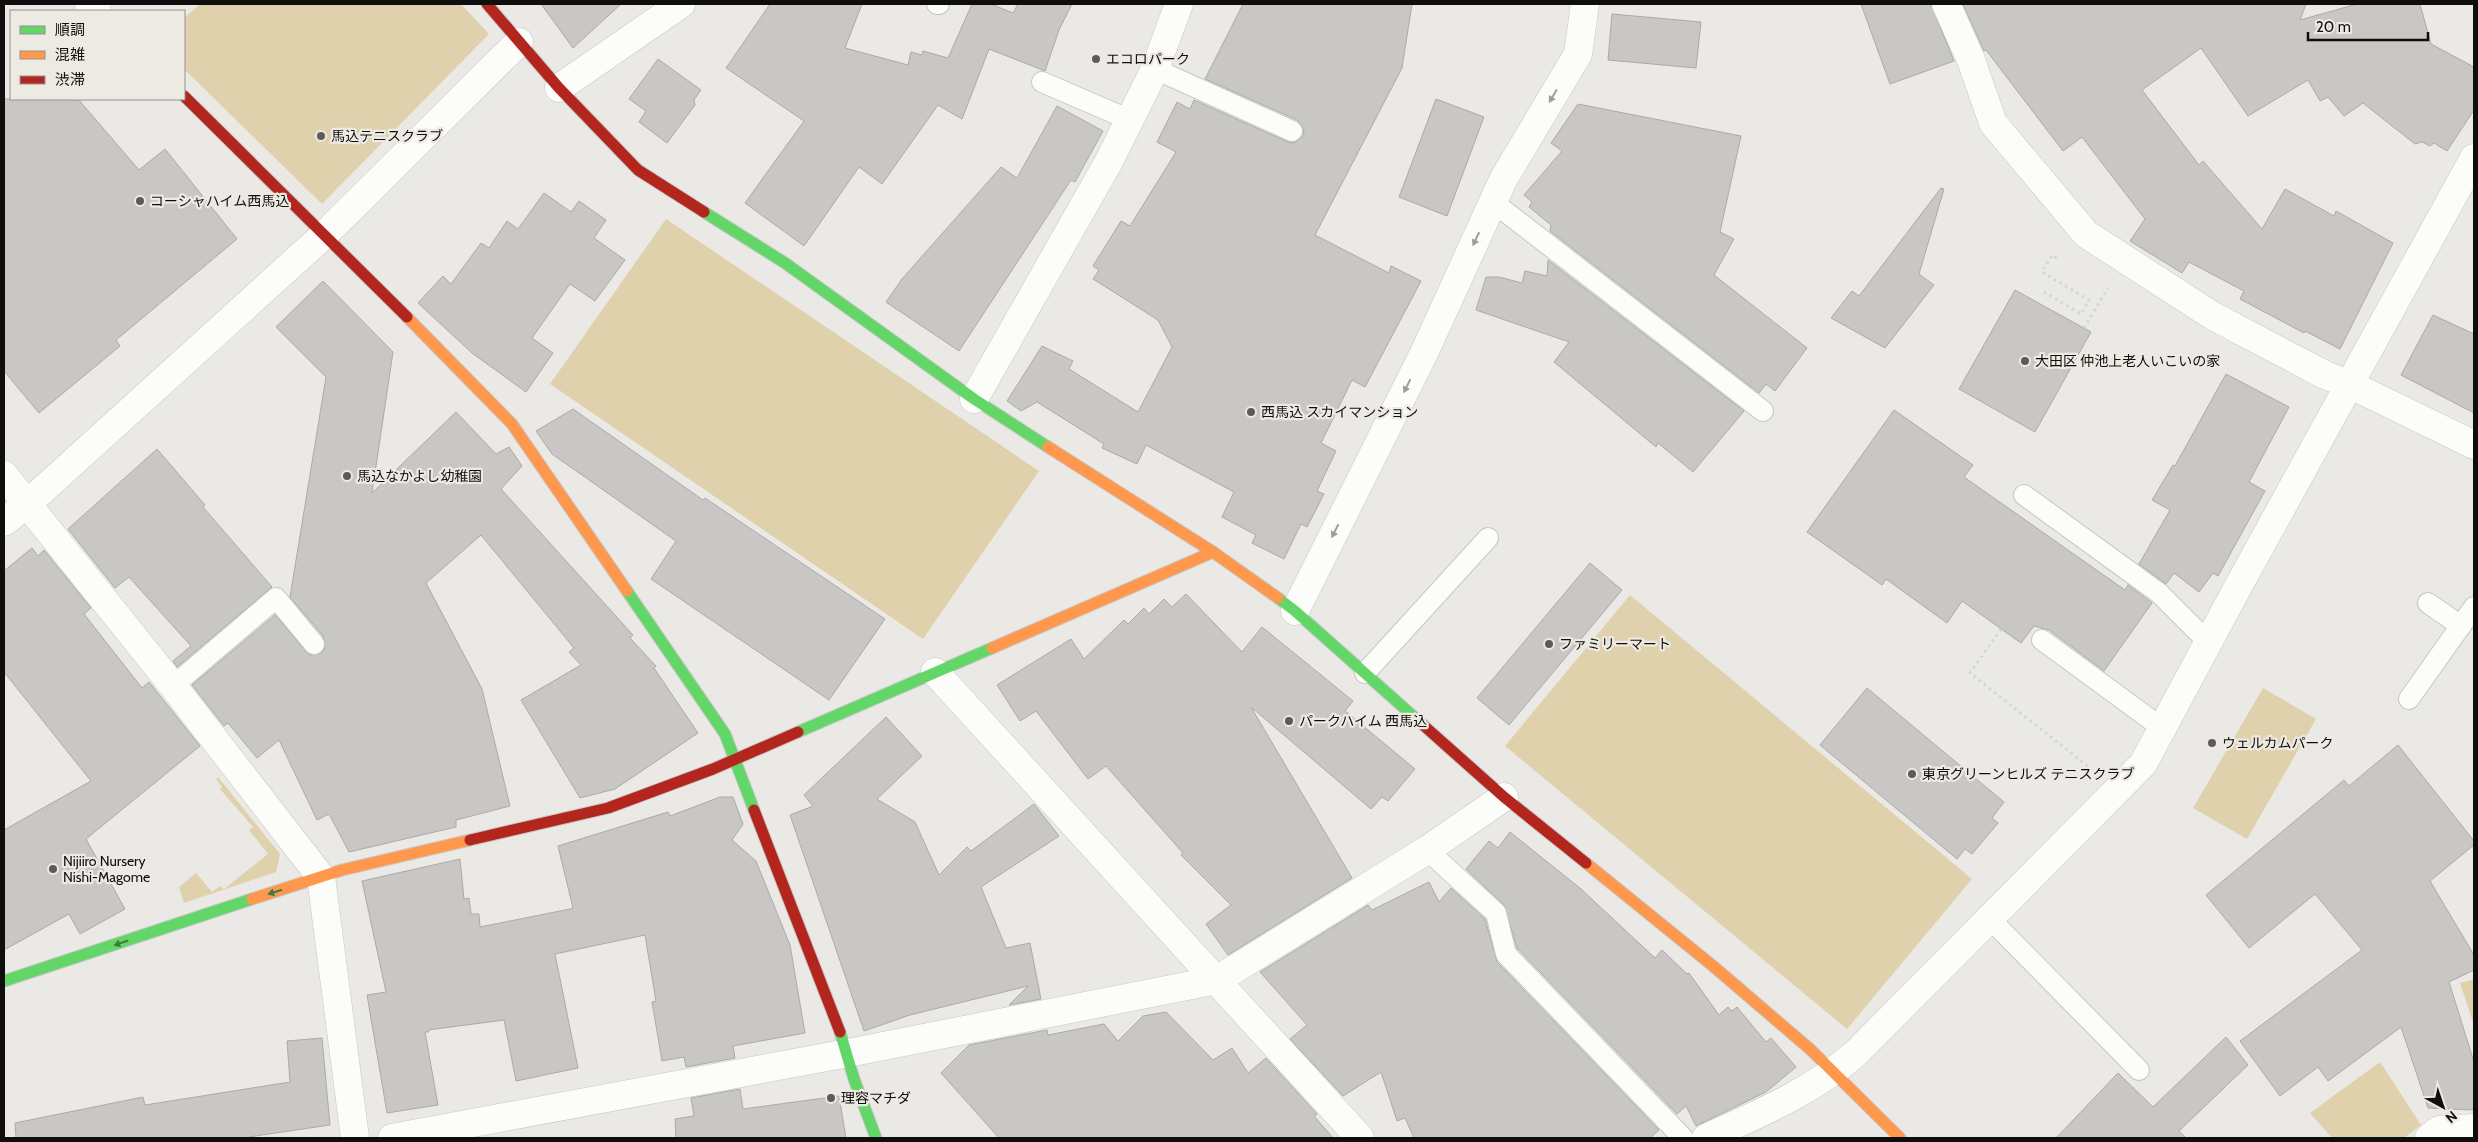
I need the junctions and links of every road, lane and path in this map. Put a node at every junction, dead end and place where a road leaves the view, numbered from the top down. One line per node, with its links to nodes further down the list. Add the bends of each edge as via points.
1 (487, 4): 6 (street)
2 (681, 4): 9 (street)
3 (1179, 4): 7 (street)
4 (1585, 4): 14 (street, one-way to 14, via 1578,54)
5 (1946, 4): 17 (street, via 1971,60 1993,123 2086,234)
6 (520, 42): 9 (street); 15 (street)
7 (1155, 69): 11 (street); 12 (lane)
8 (1042, 82): 11 (lane)
9 (559, 88): 23 (street, via 638,170 785,263)
10 (185, 97): 15 (street)
11 (1130, 120): 23 (street)
12 (1292, 131)
13 (2474, 158): 22 (street)
14 (1493, 202): 24 (lane); 34 (street, one-way to 34, via 1425,351)
15 (325, 234): 28 (street); 45 (street, via 512,424 725,734)
16 (2060, 259): 20 (path, via 2052,255 2042,272 2090,300 2081,314)
17 (2125, 259): 19 (path); 22 (street, via 2213,316 2325,375)
18 (2100, 283): 19 (path)
19 (2108, 288): 21 (path)
20 (2044, 292)
21 (2084, 328)
22 (2351, 385): 25 (street); 38 (street)
23 (974, 399): 31 (street)
24 (1763, 411)
25 (2474, 445)
26 (4, 475): 28 (street)
27 (2024, 495): 38 (lane, via 2159,592)
28 (27, 504): 29 (street); 42 (street)
29 (4, 522)
30 (1488, 538): 41 (lane)
31 (1213, 552): 34 (street); 40 (street)
32 (2428, 604): 35 (lane)
33 (2474, 607): 35 (lane)
34 (1295, 611): 41 (street)
35 (2461, 626): 43 (lane)
36 (2001, 629): 46 (path, via 1970,673)
37 (2042, 640): 44 (lane)
38 (2208, 642): 44 (street)
39 (314, 644): 42 (lane, via 276,598)
40 (935, 672): 45 (street); 51 (street, via 998,753)
41 (1365, 673): 47 (street)
42 (173, 686): 49 (street)
43 (2409, 699)
44 (2162, 728): 46 (street, via 2143,764)
45 (736, 759): 49 (street, via 608,808); 53 (street)
46 (2118, 790): 50 (street)
47 (1504, 797): 48 (street); 55 (street, via 1713,966)
48 (1427, 850): 51 (street); 61 (lane, via 1496,913 1506,954)
49 (321, 877): 52 (street, one-way to 52); 57 (street)
50 (1989, 918): 54 (lane); 55 (street)
51 (1217, 980): 53 (street); 60 (street)
52 (4, 981)
53 (848, 1054): 58 (street); 59 (street)
54 (2140, 1070)
55 (1835, 1072): 62 (street, via 1785,1101); 63 (street)
56 (2474, 1128): 64 (street, via 2439,1130)
57 (355, 1138)
58 (392, 1138)
59 (876, 1138)
60 (1360, 1138)
61 (1683, 1138)
62 (1706, 1138)
63 (1900, 1138)
64 (2429, 1138)

